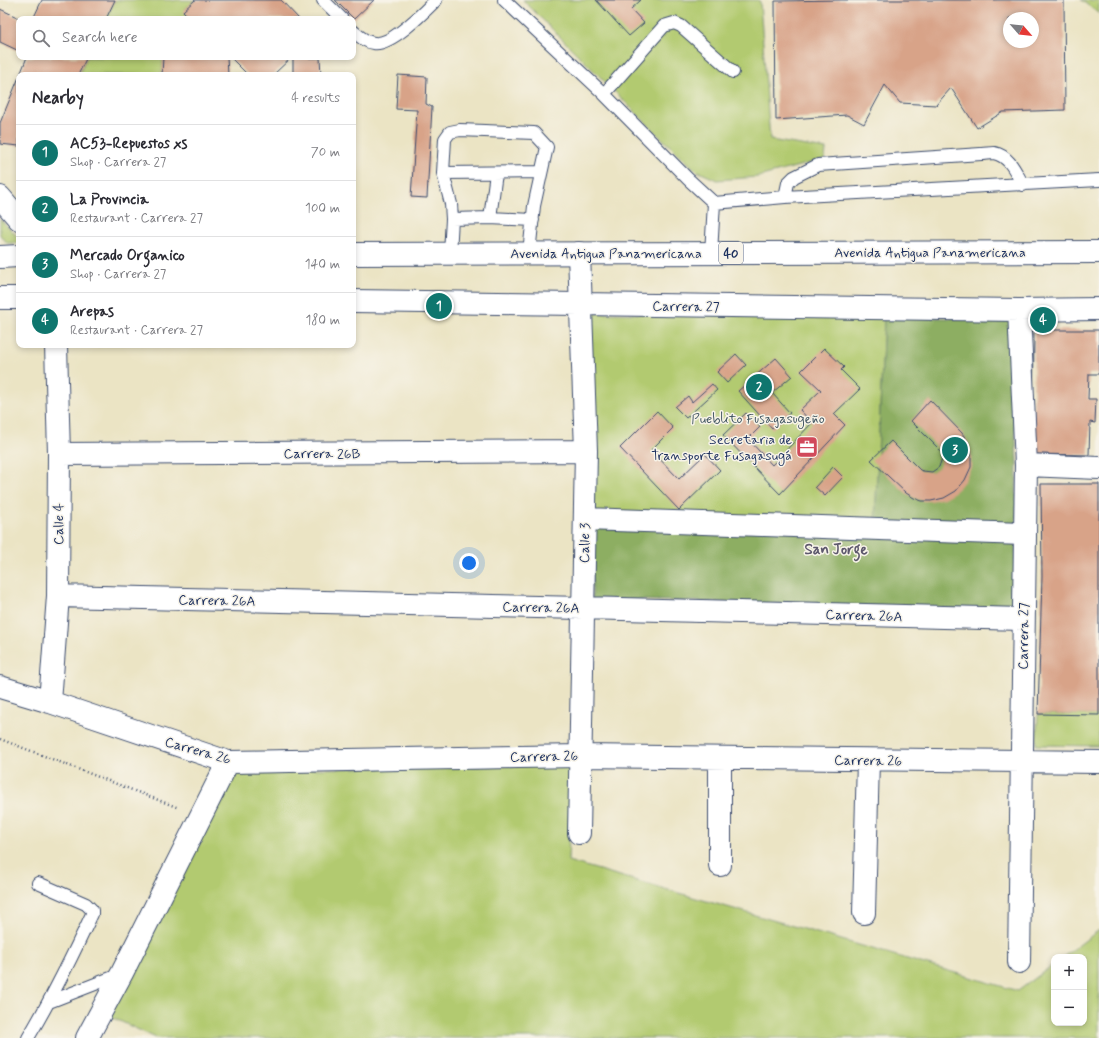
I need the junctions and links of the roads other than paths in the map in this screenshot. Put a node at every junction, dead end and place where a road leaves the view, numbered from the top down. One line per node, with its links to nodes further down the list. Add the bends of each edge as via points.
1 (323, 0): 4 (lane)
2 (436, 0): 5 (lane, via 392,38 375,44 360,38)
3 (504, 0): 7 (lane)
4 (339, 16)
5 (356, 33)
6 (733, 72): 7 (lane, via 681,26 674,23 664,26)
7 (604, 94): 15 (lane)
8 (541, 172): 9 (lane, via 547,147 534,133 460,130 450,132 445,139); 10 (lane); 19 (lane)
9 (443, 173): 10 (lane); 18 (lane)
10 (496, 173): 17 (lane)
11 (1099, 180): 12 (lane)
12 (1023, 185): 14 (lane); 14 (lane, via 1004,157 994,153 818,165 788,183)
13 (0, 197): 16 (street)
14 (785, 197): 15 (lane)
15 (714, 203): 24 (lane)
16 (16, 216)
17 (490, 218): 18 (lane); 19 (lane)
18 (452, 219): 21 (lane)
19 (533, 220): 22 (lane)
20 (1099, 252): 24 (street, Avenida Antigua Panamericana / 40)
21 (450, 253): 22 (street, Avenida Antigua Panamericana / 40); 25 (street, Avenida Antigua Panamericana / 40)
22 (529, 253): 23 (street, Avenida Antigua Panamericana / 40)
23 (579, 253): 24 (street, Avenida Antigua Panamericana / 40); 29 (street, Calle 3)
24 (711, 253)
25 (356, 254)
26 (0, 298): 27 (street)
27 (16, 298)
28 (356, 302): 29 (street, Carrera 27)
29 (582, 304): 31 (street, Carrera 27); 33 (street, Calle 3)
30 (1099, 309): 31 (street, Carrera 27)
31 (1019, 310): 35 (street, Carrera 27)
32 (56, 348): 34 (street, Calle 4)
33 (586, 451): 34 (street, Carrera 26B); 37 (street, Calle 3)
34 (59, 454): 39 (street, Calle 4)
35 (1026, 465): 36 (street); 38 (street, Carrera 27)
36 (1099, 468)
37 (585, 519): 38 (street); 40 (street, Calle 3)
38 (1025, 534): 41 (street, Carrera 27)
39 (58, 596): 40 (street, Carrera 26A); 43 (street, Calle 4)
40 (583, 608): 41 (street, Carrera 26A); 44 (street, Calle 3)
41 (1023, 619): 48 (street, Carrera 27)
42 (0, 687): 43 (street, Carrera 26)
43 (50, 702): 47 (street, Carrera 26)
44 (581, 756): 45 (street, Carrera 26); 47 (street, Carrera 26); 50 (street, Calle 3)
45 (720, 758): 46 (street, Carrera 26); 51 (street)
46 (868, 760): 48 (street, Carrera 26); 53 (street)
47 (228, 762): 55 (street)
48 (1022, 762): 49 (street, Carrera 26); 54 (street, Carrera 27)
49 (1099, 762)
50 (579, 833)
51 (720, 865)
52 (38, 882): 56 (lane, via 86,904 92,910 75,952)
53 (864, 913)
54 (1019, 962)
55 (122, 973): 56 (lane); 58 (street)
56 (49, 1002): 57 (lane)
57 (28, 1038)
58 (87, 1038)

